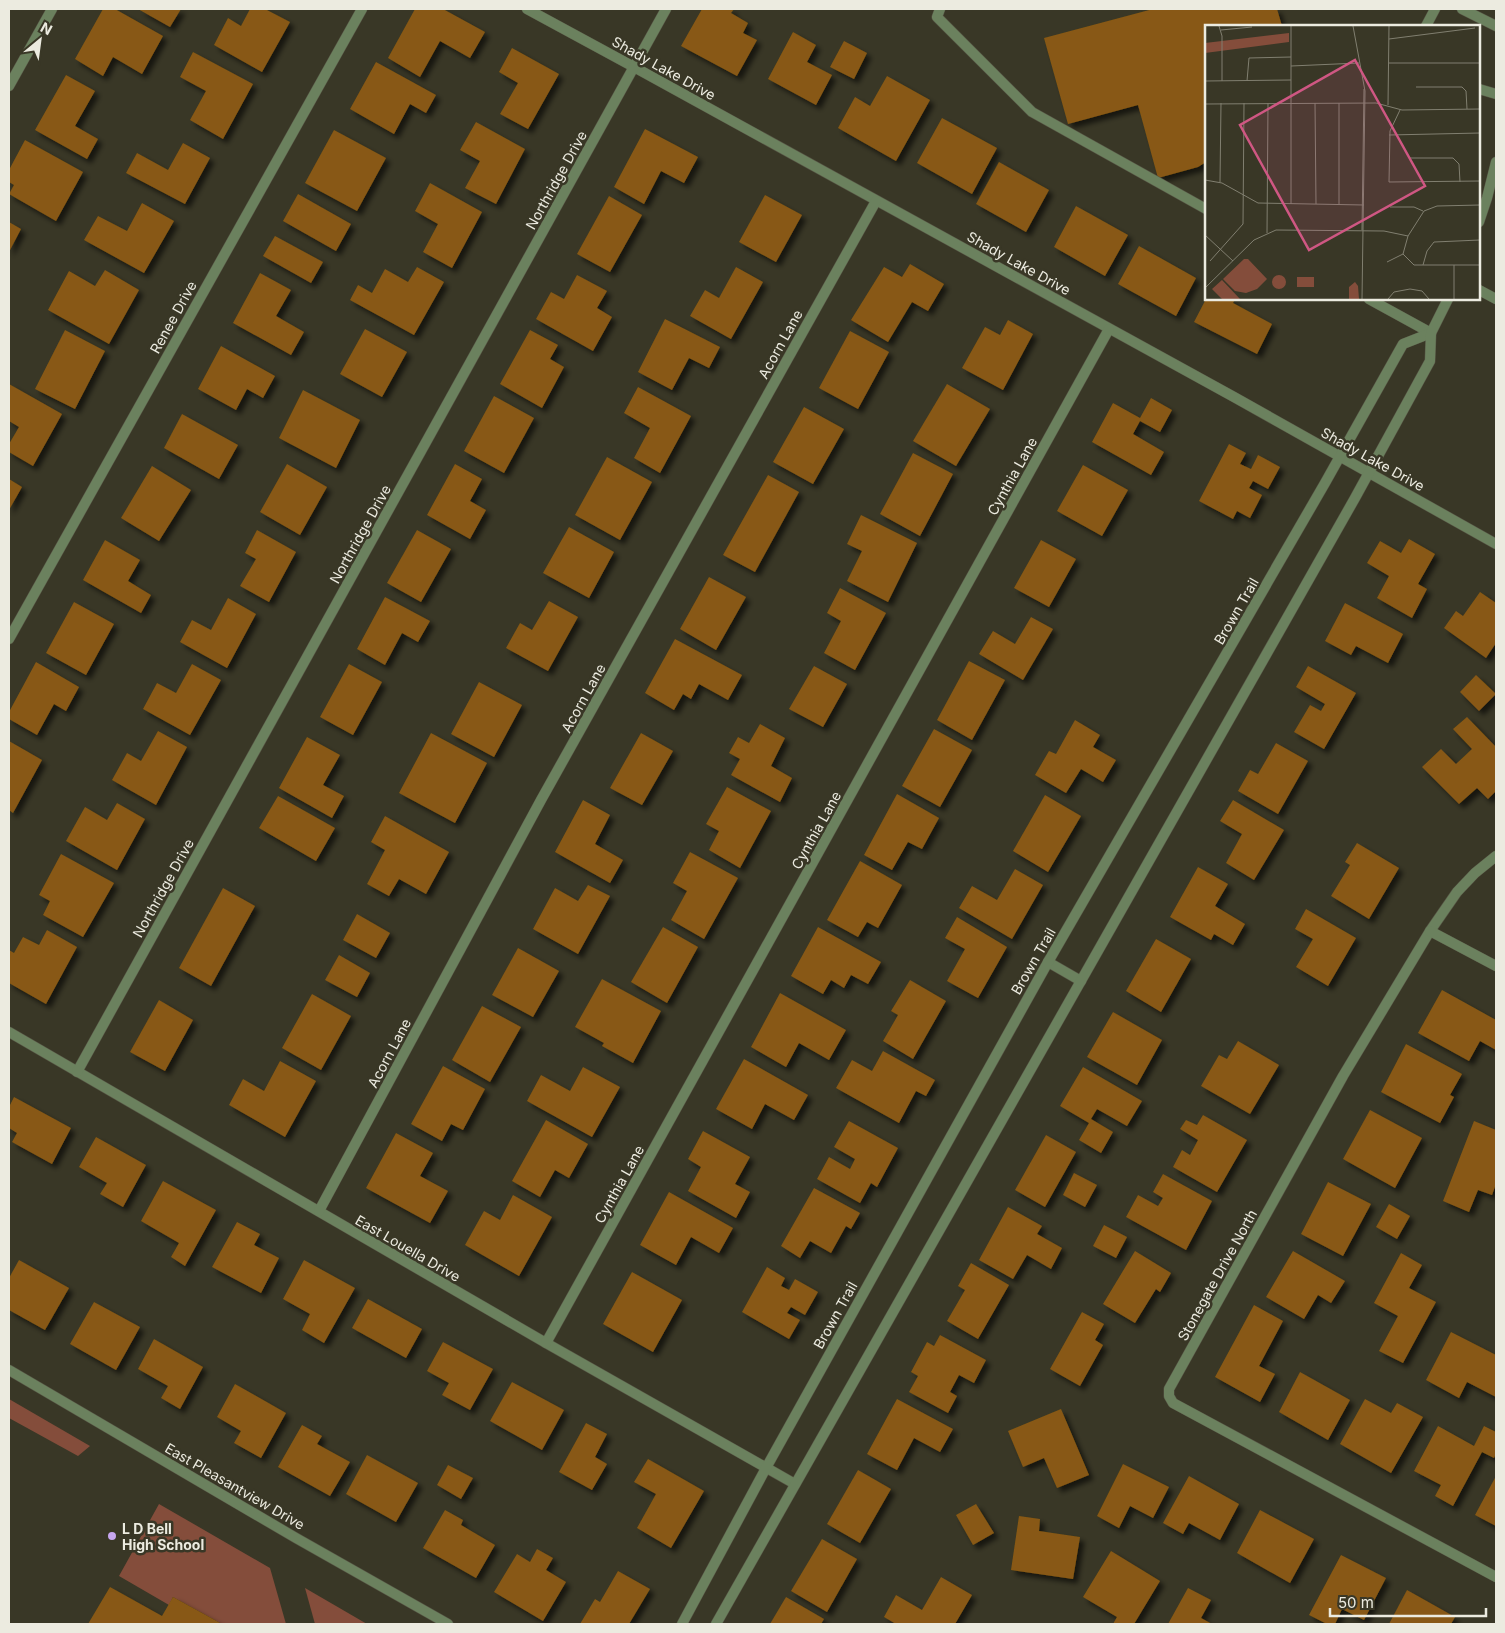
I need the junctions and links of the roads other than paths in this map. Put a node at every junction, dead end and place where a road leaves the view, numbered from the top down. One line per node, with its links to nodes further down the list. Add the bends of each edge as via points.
1 (52, 9): 11 (street)
2 (362, 9): 27 (street, Renee Drive)
3 (527, 9): 10 (street, Shady Lake Drive)
4 (666, 9): 10 (street, Northridge Drive)
5 (940, 9): 16 (street, via 937,17 1032,112)
6 (1435, 9): 8 (street)
7 (1462, 9): 9 (street)
8 (1427, 25)
9 (1496, 26)
10 (634, 67): 15 (street, Shady Lake Drive); 34 (street, Northridge Drive)
11 (9, 86)
12 (1480, 89): 13 (street)
13 (1496, 94)
14 (1496, 162): 17 (street)
15 (876, 201): 22 (street, Shady Lake Drive); 35 (street, Acorn Lane, via 541,800)
16 (1205, 208)
17 (1480, 219)
18 (1480, 291): 19 (street)
19 (1496, 299)
20 (1371, 300): 23 (street)
21 (1448, 300): 23 (street)
22 (1110, 329): 24 (street, Shady Lake Drive); 36 (street, Cynthia Lane)
23 (1431, 333): 24 (street, Brown Trail, via 1403,344); 25 (street, via 1430,361)
24 (1340, 457): 25 (street, Shady Lake Drive); 30 (street, Brown Trail)
25 (1369, 473): 26 (street, Shady Lake Drive); 32 (street)
26 (1496, 544)
27 (9, 639)
28 (1496, 856): 29 (street, Stonegate Drive North, via 1457,892)
29 (1430, 931): 31 (street); 40 (street, Stonegate Drive North, via 1343,1076 1169,1389 1169,1396 1173,1403)
30 (1048, 962): 32 (street); 38 (street, Brown Trail)
31 (1496, 966)
32 (1081, 981): 39 (street)
33 (9, 1032): 34 (street, East Louella Drive)
34 (77, 1072): 35 (street, East Louella Drive)
35 (319, 1211): 36 (street, East Louella Drive)
36 (546, 1344): 38 (street, East Louella Drive)
37 (9, 1370): 41 (street, East Pleasantview Drive)
38 (766, 1468): 39 (street, East Louella Drive); 42 (street, Brown Trail)
39 (795, 1484): 43 (street)
40 (1496, 1577)
41 (448, 1624)
42 (682, 1624)
43 (716, 1624)

